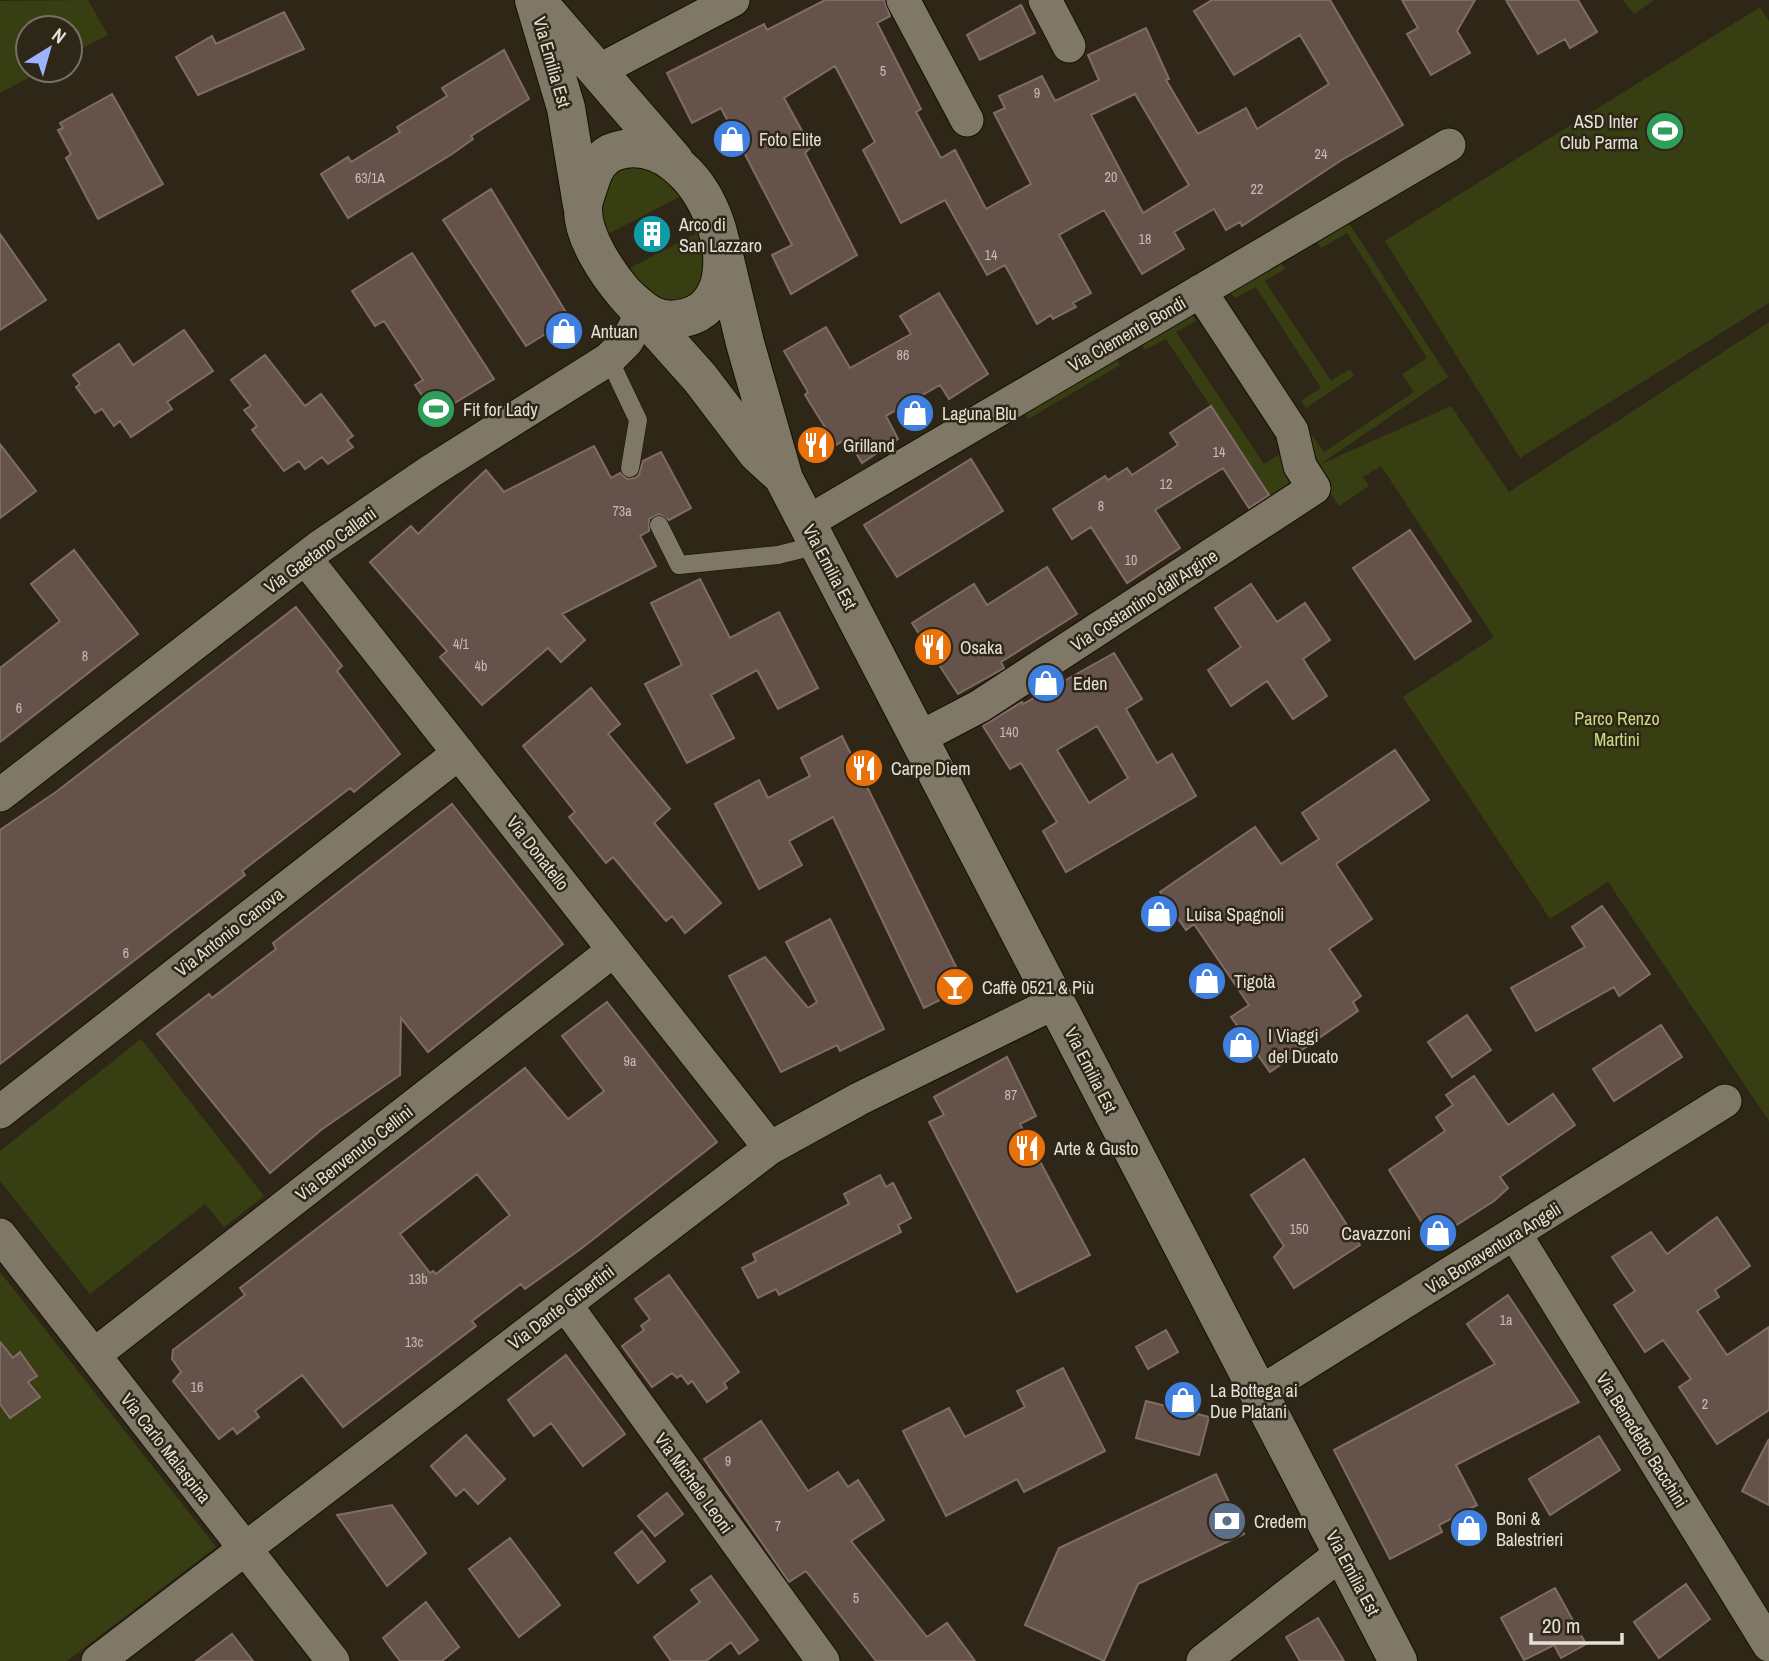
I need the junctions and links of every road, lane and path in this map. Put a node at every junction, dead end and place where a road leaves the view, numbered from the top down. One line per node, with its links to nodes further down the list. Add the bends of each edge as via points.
1 (535, 0): 6 (main road, Via Emilia Est); 10 (main road, Via Emilia Est, via 566,108)
2 (733, 0): 6 (street)
3 (903, 0): 7 (street)
4 (1045, 0): 5 (street)
5 (1069, 46)
6 (596, 72): 9 (main road, Via Emilia Est)
7 (967, 120)
8 (1448, 145): 12 (street, Via Clemente Bondi)
9 (675, 161): 10 (main road, via 644,148 611,152 592,176); 11 (main road, Via Emilia Est, via 704,198)
10 (583, 208): 13 (main road, Via Emilia Est, via 596,251)
11 (721, 243): 13 (main road, Via Emilia Est, via 719,286 711,303 696,316 671,321 649,316); 16 (main road, Via Emilia Est)
12 (1200, 291): 18 (street, Via Clemente Bondi); 20 (street, Via Costantino dall'Argine, via 1292,432 1300,466 1314,488 988,701)
13 (633, 303): 14 (street, Via Gaetano Callani, via 627,341); 16 (main road, Via Emilia Est, via 718,400 757,453)
14 (609, 359): 15 (lane, via 638,420); 19 (street, Via Gaetano Callani)
15 (630, 468)
16 (784, 479): 18 (main road, Via Emilia Est)
17 (659, 526): 18 (lane, via 679,565 778,555)
18 (812, 534): 20 (main road, Via Emilia Est)
19 (305, 558): 21 (street, Via Donatello); 22 (street, Via Gaetano Callani)
20 (919, 738): 24 (main road, Via Emilia Est)
21 (459, 753): 23 (street, Via Donatello); 26 (street, Via Antonio Canova)
22 (0, 795)
23 (614, 950): 27 (street, Via Donatello); 31 (street, Via Benvenuto Cellini)
24 (1056, 1002): 27 (street, Via Dante Gibertini); 32 (main road, Via Emilia Est)
25 (1725, 1101): 28 (street, Via Bonaventura Angeli)
26 (0, 1112)
27 (769, 1148): 30 (street, Via Dante Gibertini)
28 (1515, 1234): 32 (street, Via Bonaventura Angeli); 35 (street, Via Benedetto Bacchini)
29 (0, 1235): 31 (street, Via Carlo Malaspina)
30 (565, 1304): 33 (street, Via Dante Gibertini); 39 (street, Via Michele Leoni)
31 (93, 1355): 33 (street, Via Carlo Malaspina)
32 (1259, 1393): 34 (main road, Via Emilia Est)
33 (245, 1549): 37 (street, Via Dante Gibertini); 38 (street, Via Carlo Malaspina)
34 (1342, 1553): 36 (main road, Via Emilia Est); 40 (street)
35 (1769, 1645)
36 (1389, 1655)
37 (98, 1661)
38 (333, 1661)
39 (823, 1661)
40 (1203, 1661)

